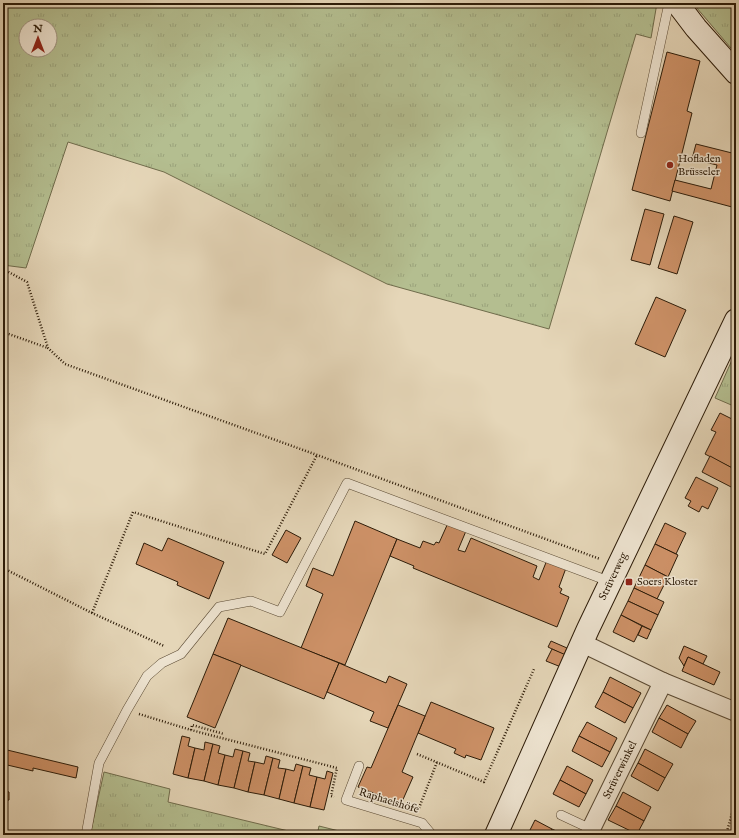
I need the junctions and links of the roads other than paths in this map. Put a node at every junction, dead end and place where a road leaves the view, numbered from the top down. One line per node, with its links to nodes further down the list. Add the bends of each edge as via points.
1 (669, 3): 4 (lane)
2 (677, 3): 3 (street)
3 (736, 73)
4 (641, 133)
5 (736, 320): 6 (street, Strüverweg)
6 (615, 574): 7 (street, Strüverweg); 13 (lane, via 347,483 280,612 251,601 219,607 181,654 162,663 147,676 99,763)
7 (582, 643): 8 (street); 15 (street, Strüverweg)
8 (663, 682): 9 (street); 12 (street, Strüverwinkel)
9 (736, 712)
10 (359, 766): 14 (lane, Raphaelshöfe, via 346,800 422,823)
11 (561, 815): 12 (lane, Strüverwinkel)
12 (591, 829)
13 (86, 835)
14 (432, 835)
15 (496, 835)

